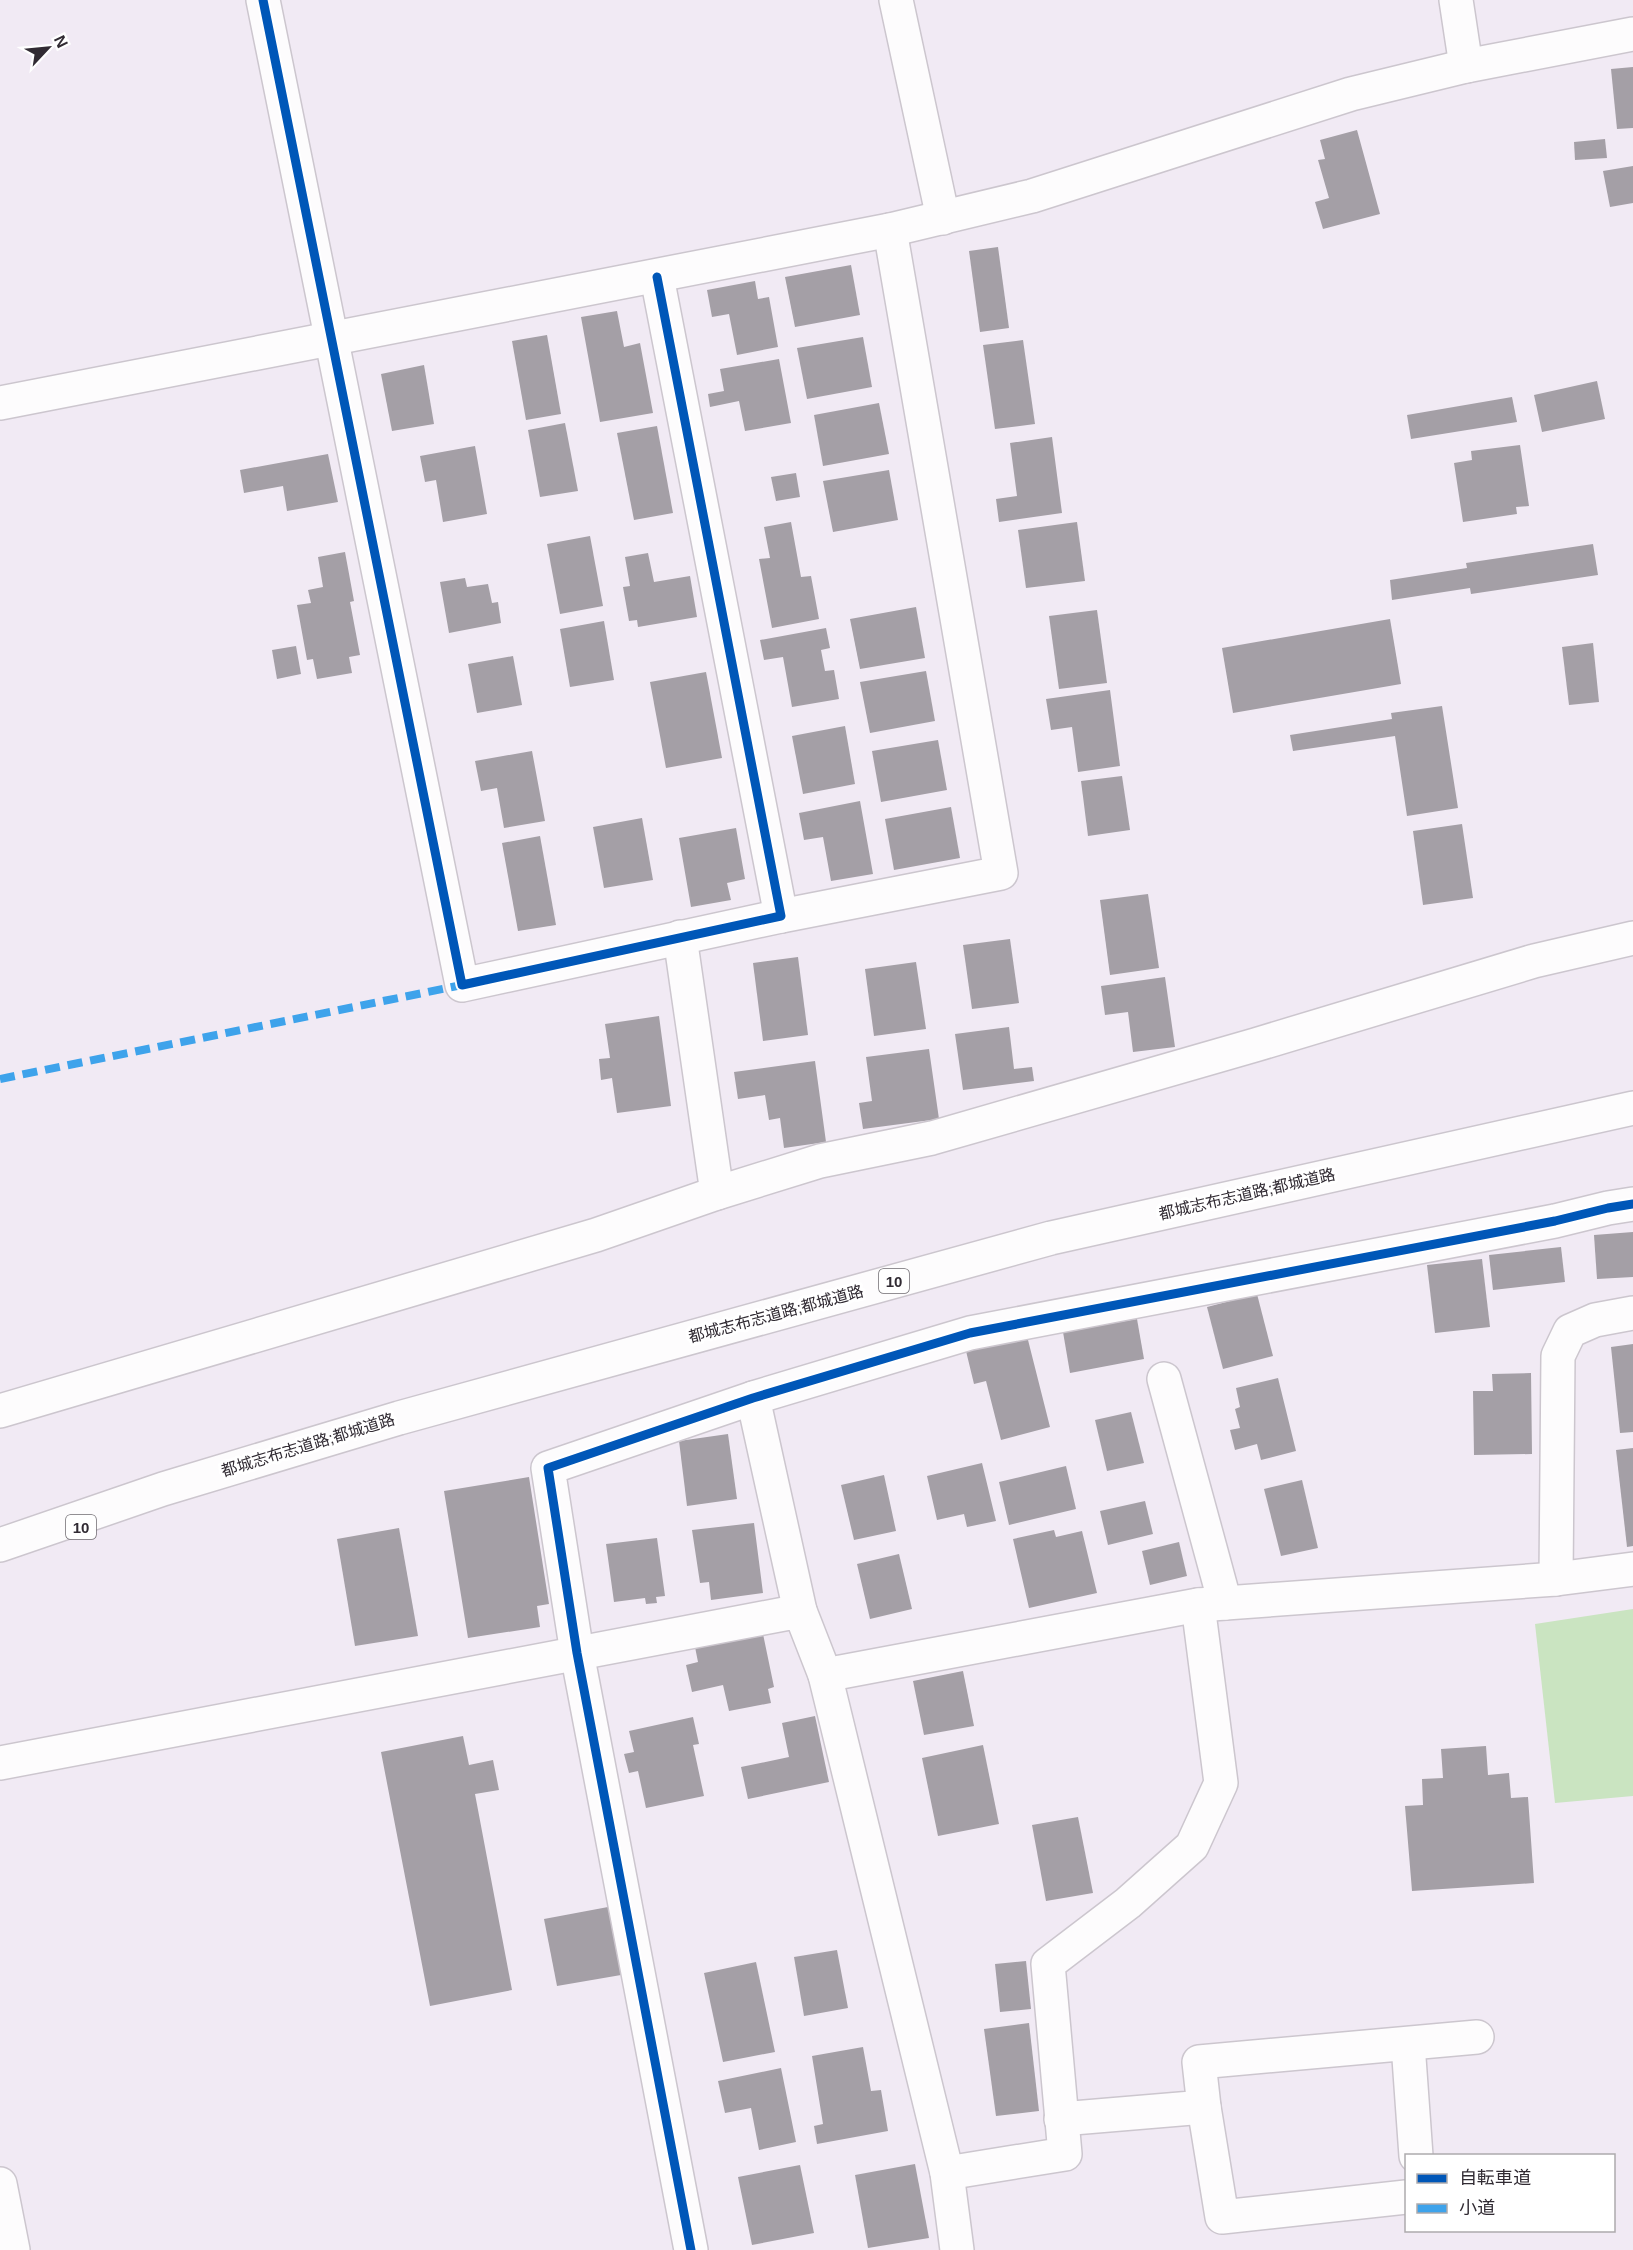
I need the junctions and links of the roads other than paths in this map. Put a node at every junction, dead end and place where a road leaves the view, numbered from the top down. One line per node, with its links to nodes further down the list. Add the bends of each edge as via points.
1 (264, 0): 9 (main road)
2 (896, 0): 6 (main road)
3 (1456, 0): 5 (main road)
4 (1633, 34): 5 (main road)
5 (1466, 66): 6 (main road, via 1351,94 1032,196)
6 (943, 218): 7 (main road)
7 (890, 230): 8 (main road); 11 (main road, via 1001,873)
8 (657, 277): 9 (main road); 11 (main road)
9 (332, 339): 10 (main road); 12 (main road, via 462,985)
10 (0, 403)
11 (781, 916): 12 (main road)
12 (680, 936): 15 (main road)
13 (1633, 938): 15 (main road, via 1534,961 932,1138 819,1161)
14 (1633, 1108): 21 (main road, 都城志布志道路;都城道路 / 10, via 1051,1238 399,1418)
15 (717, 1193): 20 (main road, via 596,1235)
16 (1633, 1204): 19 (main road, via 970,1333)
17 (1633, 1313): 25 (main road, via 1595,1320 1570,1331 1558,1356)
18 (1164, 1379): 26 (main road)
19 (753, 1398): 27 (main road); 28 (main road, via 548,1468)
20 (0, 1411)
21 (163, 1489): 22 (main road, 都城志布志道路;都城道路 / 10); 23 (main road, 10)
22 (0, 1545)
23 (0, 1565)
24 (1633, 1569): 25 (main road)
25 (1556, 1579): 26 (main road)
26 (1212, 1604): 29 (main road); 34 (main road, via 1221,1784 1192,1846 1128,1903 1048,1964)
27 (800, 1611): 28 (main road); 29 (main road)
28 (577, 1653): 30 (main road); 40 (main road)
29 (825, 1675): 36 (main road)
30 (0, 1763)
31 (1477, 2037): 32 (main road)
32 (1408, 2044): 33 (main road, via 1199,2062); 35 (main road)
33 (1204, 2107): 34 (main road); 38 (main road, via 1222,2217)
34 (1061, 2119): 36 (main road, via 1065,2154)
35 (1416, 2154)
36 (947, 2173): 41 (main road)
37 (0, 2184): 39 (main road)
38 (1405, 2197)
39 (13, 2250)
40 (691, 2250)
41 (957, 2250)

